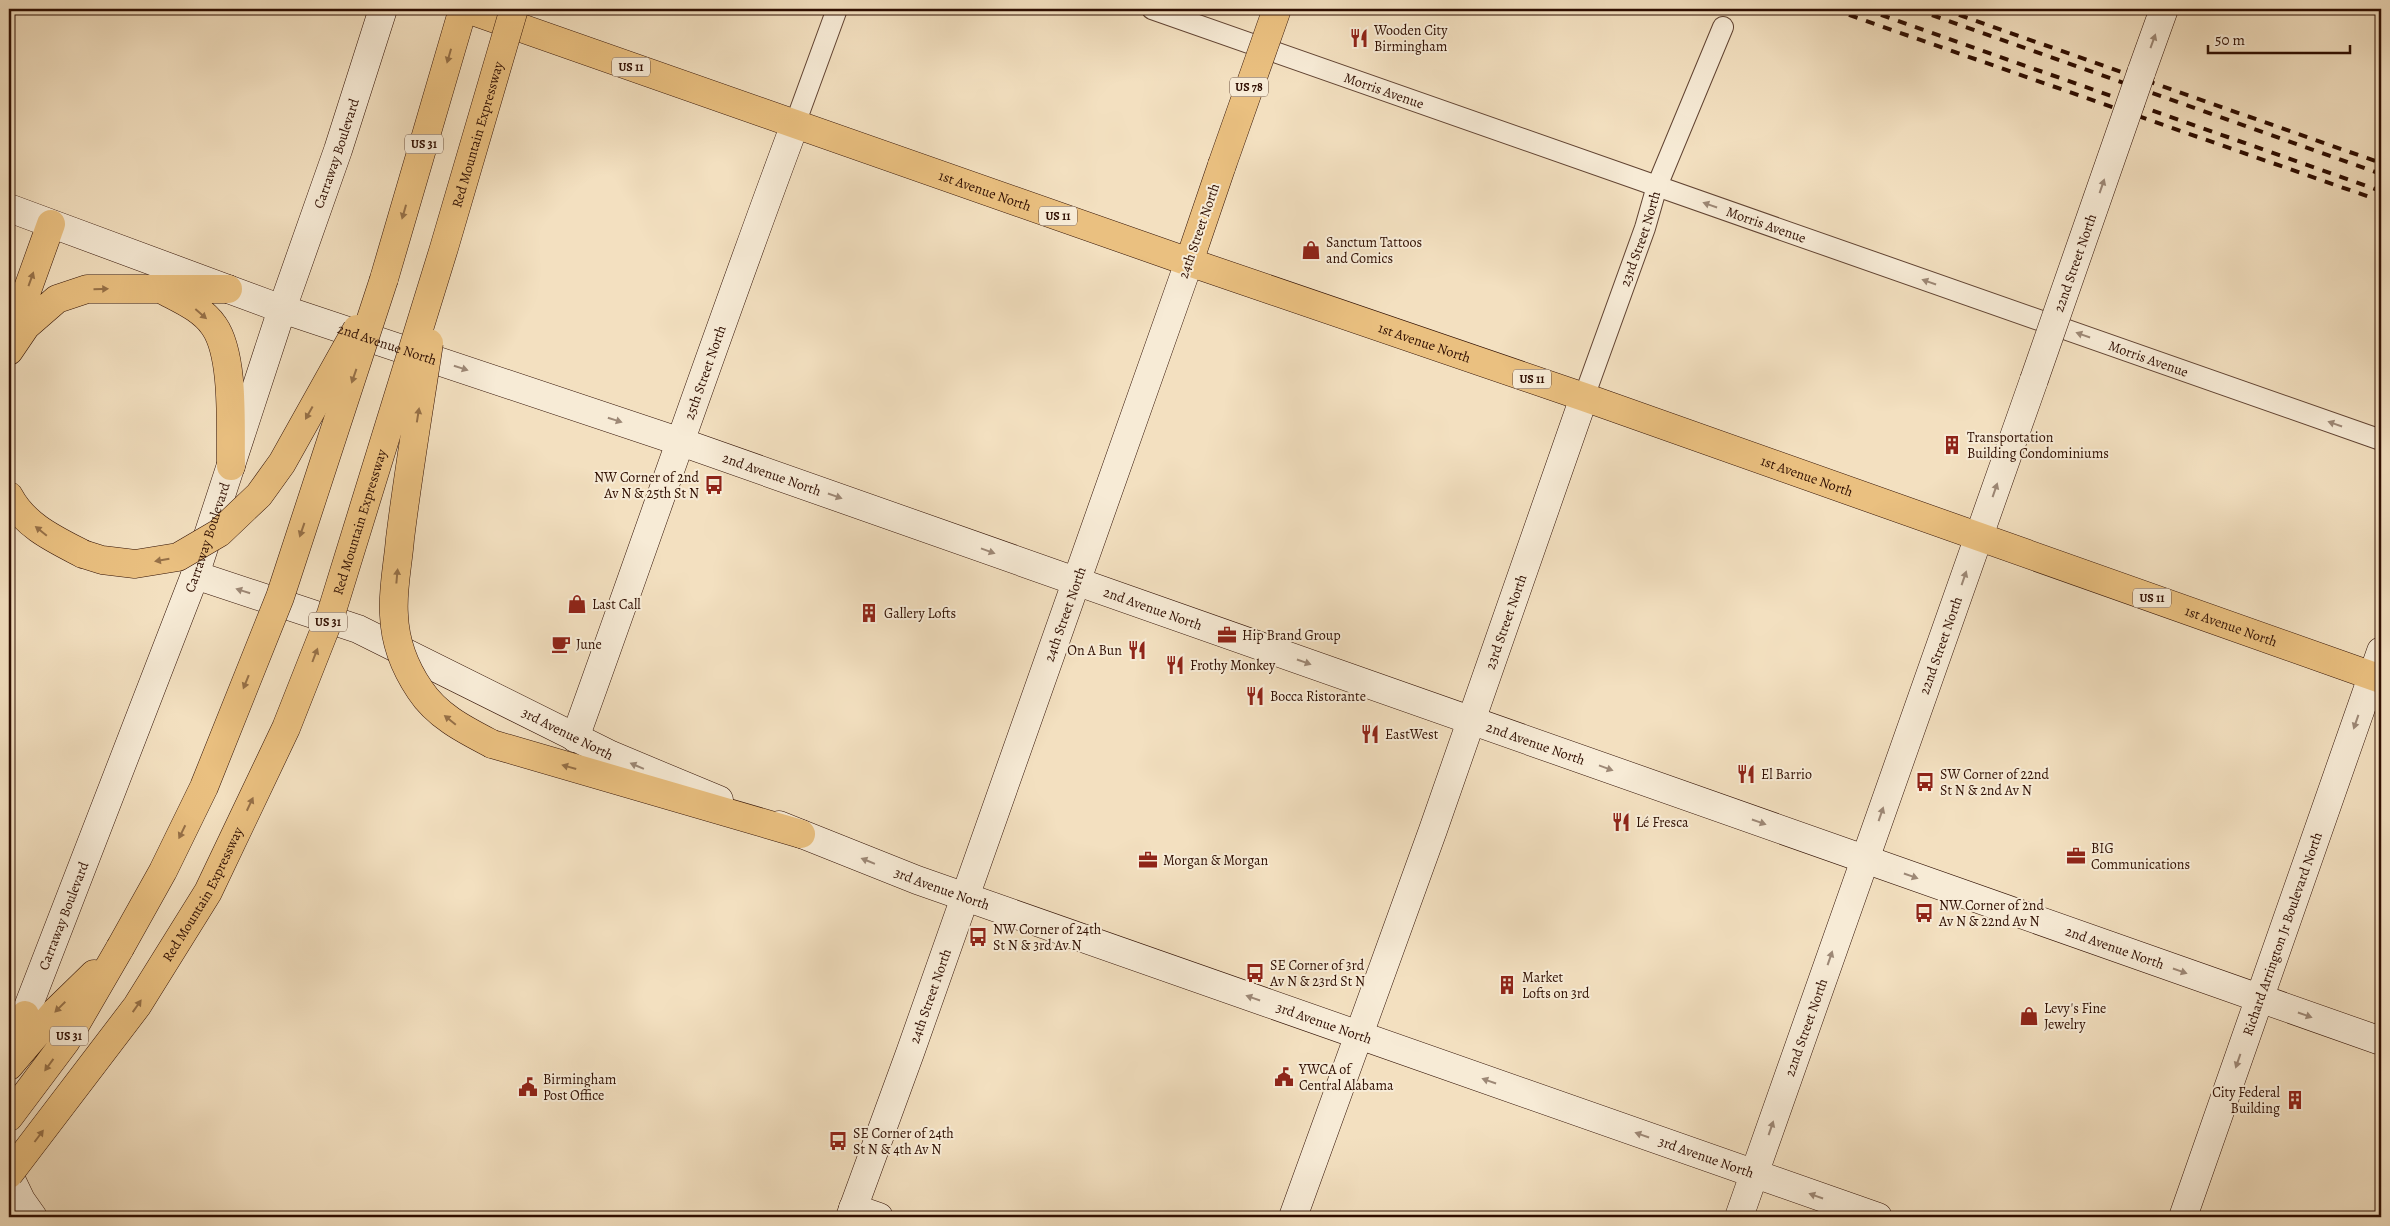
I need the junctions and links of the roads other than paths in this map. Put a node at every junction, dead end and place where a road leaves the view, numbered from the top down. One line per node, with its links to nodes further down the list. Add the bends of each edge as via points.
1 (383, 9): 19 (main road, Carraway Boulevard)
2 (463, 9): 16 (main road, US 31, one-way to 16)
3 (467, 9): 10 (main road, 1st Avenue North / US 11)
4 (514, 9): 14 (main road, Red Mountain Expressway / US 31, bridge)
5 (837, 9): 10 (street, 25th Street North)
6 (1152, 9): 11 (street, Morris Avenue)
7 (1277, 9): 15 (main road, 24th Street North / US 78, bridge)
8 (2164, 9): 27 (main road, 22nd Street North, one-way to 8, bridge)
9 (1723, 27): 11 (street, 23rd Street North)
10 (795, 124): 15 (main road, 1st Avenue North / US 11); 24 (main road, 25th Street North, via 734,288)
11 (1657, 186): 22 (street, 23rd Street North); 23 (street, Morris Avenue, one-way to 11)
12 (9, 208): 13 (main road, 2nd Avenue North)
13 (51, 224): 18 (main road, 2nd Avenue North); 20 (main road, one-way to 13)
14 (444, 248): 33 (main road, one-way to 14, bridge, via 492,744 451,722 420,691 404,662 393,614 406,488); 45 (main road, Red Mountain Expressway / US 31, one-way to 14, bridge, via 137,1006 208,892 286,728 331,614)
15 (1189, 262): 22 (main road, 1st Avenue North / US 11); 29 (main road, 24th Street North)
16 (384, 279): 26 (main road, one-way to 26, bridge, via 282,464 237,518 178,557 135,564 83,554 43,534 14,506); 36 (main road, US 31, one-way to 36, bridge, via 280,597 204,787 163,871)
17 (159, 288): 18 (main road); 21 (main road, one-way to 17, via 26,326 58,299 87,289); 25 (main road, one-way to 25, via 197,309 214,325 224,343)
18 (228, 289): 19 (main road, 2nd Avenue North)
19 (282, 308): 24 (main road, 2nd Avenue North, one-way to 24); 25 (main road, Carraway Boulevard)
20 (9, 342)
21 (9, 350)
22 (1584, 397): 27 (main road, 1st Avenue North / US 11); 31 (main road, 23rd Street North)
23 (2381, 440)
24 (682, 442): 29 (main road, 2nd Avenue North, one-way to 29); 32 (main road, 25th Street North)
25 (232, 466): 28 (main road, Carraway Boulevard)
26 (9, 496)
27 (1979, 536): 30 (main road, 1st Avenue North / US 11); 34 (main road, 22nd Street North, one-way to 27)
28 (195, 575): 32 (main road, 3rd Avenue North, one-way to 28, via 358,629); 38 (main road, Carraway Boulevard)
29 (1076, 582): 31 (main road, 2nd Avenue North, one-way to 31); 35 (main road, 24th Street North)
30 (2378, 668): 37 (main road, Richard Arrington Jr Boulevard North, one-way to 37)
31 (1470, 720): 34 (main road, 2nd Avenue North, one-way to 34); 39 (main road, 23rd Street North)
32 (575, 738): 33 (main road, 3rd Avenue North, one-way to 32)
33 (801, 834): 35 (main road, 3rd Avenue North, one-way to 33)
34 (1865, 860): 37 (main road, 2nd Avenue North, one-way to 37); 46 (main road, 22nd Street North, one-way to 34)
35 (964, 896): 39 (main road, 3rd Avenue North, one-way to 35); 47 (main road, 24th Street North)
36 (120, 948): 43 (main road, one-way to 43, via 55,1012); 44 (main road, US 31, one-way to 44, via 66,1041)
37 (2259, 998): 41 (main road, 2nd Avenue North, one-way to 41); 53 (main road, Richard Arrington Jr Boulevard North, one-way to 53)
38 (25, 1015): 40 (main road); 42 (main road, Carraway Boulevard)
39 (1358, 1034): 46 (main road, 3rd Avenue North, one-way to 39); 50 (main road, 23rd Street North)
40 (9, 1038)
41 (2381, 1041)
42 (9, 1057)
43 (9, 1066)
44 (9, 1117)
45 (9, 1174): 48 (main road)
46 (1754, 1174): 51 (main road, 22nd Street North); 52 (main road, 3rd Avenue North, one-way to 46)
47 (851, 1213): 49 (main road)
48 (33, 1217)
49 (879, 1217)
50 (1293, 1217)
51 (1739, 1217)
52 (1878, 1217)
53 (2183, 1217)

